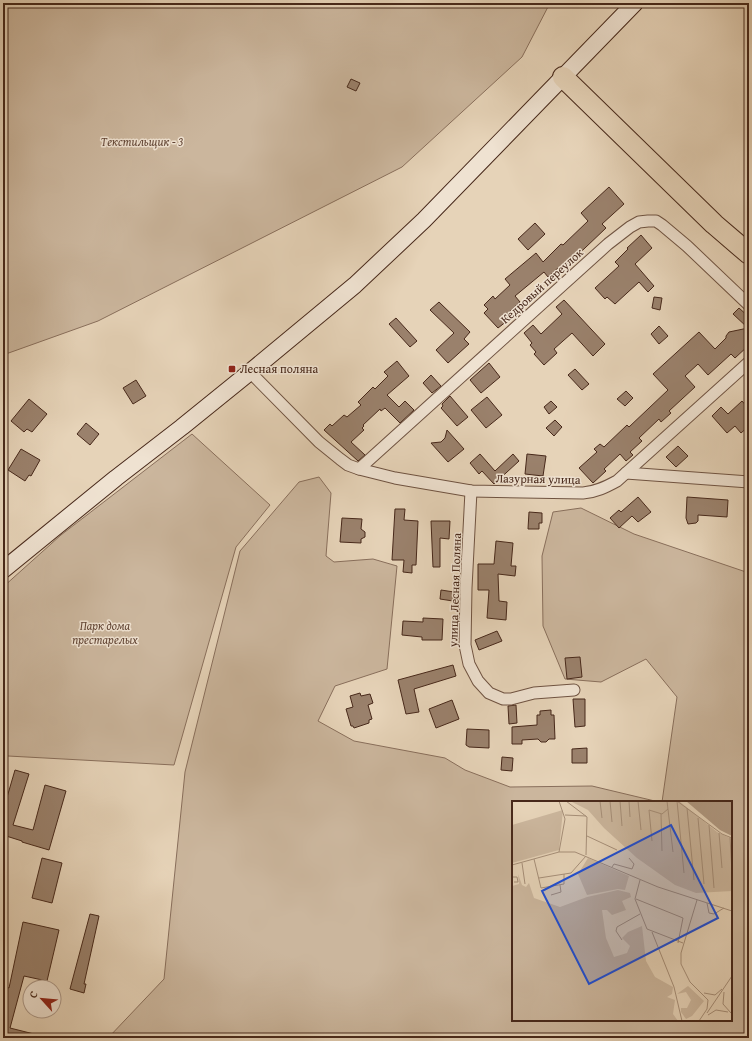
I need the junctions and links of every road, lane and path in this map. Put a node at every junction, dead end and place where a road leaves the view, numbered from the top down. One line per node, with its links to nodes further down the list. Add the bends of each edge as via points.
1 (635, 3): 2 (main road)
2 (563, 77): 3 (highway, via 714,224); 6 (main road, via 424,220 355,285)
3 (749, 254)
4 (749, 305): 7 (street, Кедровый переулок, via 688,246 662,225 656,221 640,222 608,244)
5 (749, 362): 8 (street)
6 (250, 372): 7 (street, Лазурная улица, via 319,442 344,462); 11 (main road)
7 (359, 469): 10 (street, Лазурная улица)
8 (626, 473): 9 (street); 10 (street, Лазурная улица, via 603,489 590,493)
9 (749, 482)
10 (471, 491): 12 (street, улица Лесная Поляна, via 464,645 469,664 478,682 489,693 503,699 534,693)
11 (3, 570)
12 (574, 690)

